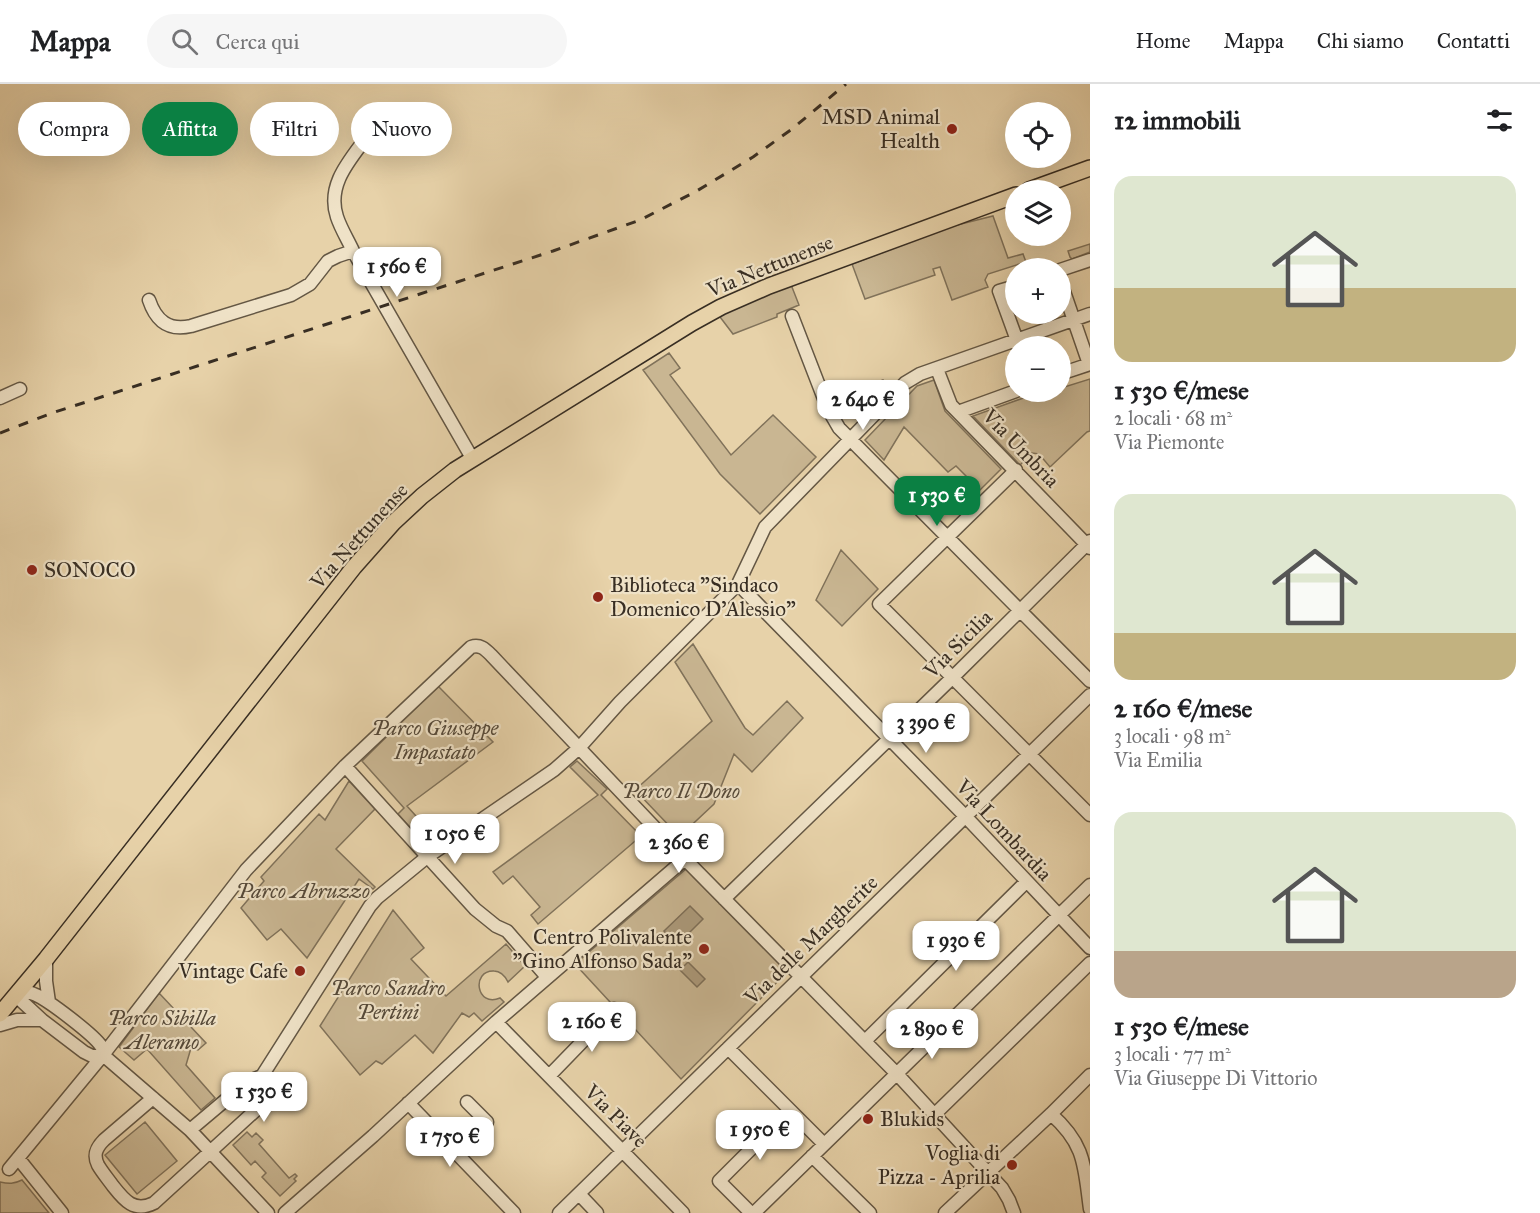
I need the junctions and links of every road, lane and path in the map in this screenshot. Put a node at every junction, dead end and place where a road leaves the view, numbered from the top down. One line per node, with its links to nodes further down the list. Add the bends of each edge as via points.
1 (353, 156): 5 (street, via 334,191 337,219)
2 (1090, 168): 3 (main road)
3 (1057, 180)
4 (1005, 199): 25 (main road, Via Nettunense, via 721,307)
5 (353, 251): 9 (street, via 331,260 309,284 291,296 191,326 165,323 156,316); 25 (street)
6 (1090, 260): 7 (street)
7 (1071, 266)
8 (1005, 289): 10 (street, via 999,291)
9 (149, 300)
10 (1005, 308)
11 (1071, 311): 14 (street)
12 (1090, 314): 14 (street)
13 (792, 316): 24 (street, via 832,417)
14 (1074, 320): 15 (street); 17 (street)
15 (1034, 336)
16 (1005, 347): 18 (street)
17 (1090, 364): 19 (street)
18 (937, 369): 23 (street, Via Umbria, via 951,405); 24 (street, via 905,383)
19 (1071, 370)
20 (20, 388): 22 (street)
21 (1005, 395): 23 (street)
22 (0, 398)
23 (958, 412): 26 (street, Via Umbria)
24 (850, 439): 27 (street); 29 (street, via 765,527)
25 (472, 458): 47 (main road, Via Nettunense, via 422,496 379,538)
26 (1016, 470): 27 (street); 28 (street, Via Umbria)
27 (948, 537): 30 (street); 31 (street, via 879,604)
28 (1089, 544): 30 (street, Via Sicilia)
29 (738, 584): 34 (street, Via Lombardia); 35 (street)
30 (1020, 610): 31 (street, Via Sicilia); 32 (street)
31 (952, 677): 34 (street, Via Sicilia); 36 (street)
32 (1090, 681)
33 (1090, 695): 36 (street, Via delle Margherite)
34 (890, 738): 39 (street, Via Lombardia); 44 (street, Via Sicilia)
35 (579, 748): 37 (street, via 479,646 471,647); 40 (street, via 554,770); 41 (street)
36 (1030, 755): 38 (street); 39 (street, Via delle Margherite)
37 (345, 766): 40 (street); 60 (street, via 246,870)
38 (1090, 815)
39 (966, 817): 42 (street, Via Lombardia); 50 (street, Via delle Margherite)
40 (427, 857): 49 (street, via 475,909 507,931); 63 (street, via 370,906)
41 (685, 859): 44 (street); 49 (street)
42 (1026, 882): 45 (street, Via Lombardia); 58 (street)
43 (1090, 885): 45 (street)
44 (724, 899): 50 (street)
45 (1059, 916): 46 (street, Via Lombardia); 61 (street)
46 (1090, 948)
47 (46, 959): 51 (main road, Via Nettunense); 52 (street)
48 (1090, 963): 69 (street)
49 (548, 977): 56 (street)
50 (801, 977): 58 (street); 59 (street, Via delle Margherite)
51 (16, 993): 52 (street, via 25,991); 54 (main road, Via Nettunense); 55 (street)
52 (49, 1002): 60 (street, via 95,1039)
53 (614, 1009): 64 (street)
54 (0, 1014)
55 (42, 1020): 57 (street, via 16,1020); 60 (street, via 89,1055)
56 (496, 1022): 64 (street, Via Piave); 67 (street)
57 (0, 1025)
58 (865, 1041): 61 (street)
59 (728, 1048): 68 (street); 74 (street, Via delle Margherite)
60 (103, 1055): 65 (street); 77 (street)
61 (897, 1074): 69 (street); 72 (street)
62 (1090, 1075): 70 (street)
63 (262, 1076): 71 (street, via 248,1082); 73 (street, via 268,1099)
64 (549, 1076): 74 (street, Via Piave)
65 (153, 1098): 71 (street); 73 (street, via 104,1140 95,1154 98,1165 122,1198 136,1207 151,1205)
66 (467, 1102): 75 (street, via 487,1122)
67 (408, 1103): 75 (street); 84 (street)
68 (790, 1110): 72 (street); 89 (street, via 719,1181)
69 (935, 1114): 79 (street)
70 (1051, 1114): 79 (street); 81 (street, via 1080,1152)
71 (190, 1131): 73 (street)
72 (824, 1144): 76 (street)
73 (210, 1151): 83 (street)
74 (623, 1151): 80 (street, Via delle Margherite); 88 (street, Via Piave)
75 (456, 1152): 85 (street)
76 (812, 1156): 89 (street); 90 (street)
77 (18, 1158): 78 (street); 82 (street)
78 (9, 1169)
79 (988, 1172): 91 (street); 92 (street)
80 (579, 1194): 86 (street, Via delle Margherite); 87 (street)
81 (1090, 1209)
82 (62, 1213)
83 (268, 1213)
84 (285, 1213)
85 (514, 1213)
86 (559, 1213)
87 (597, 1213)
88 (683, 1213)
89 (752, 1213)
90 (870, 1213)
91 (945, 1213)
92 (1014, 1213)

